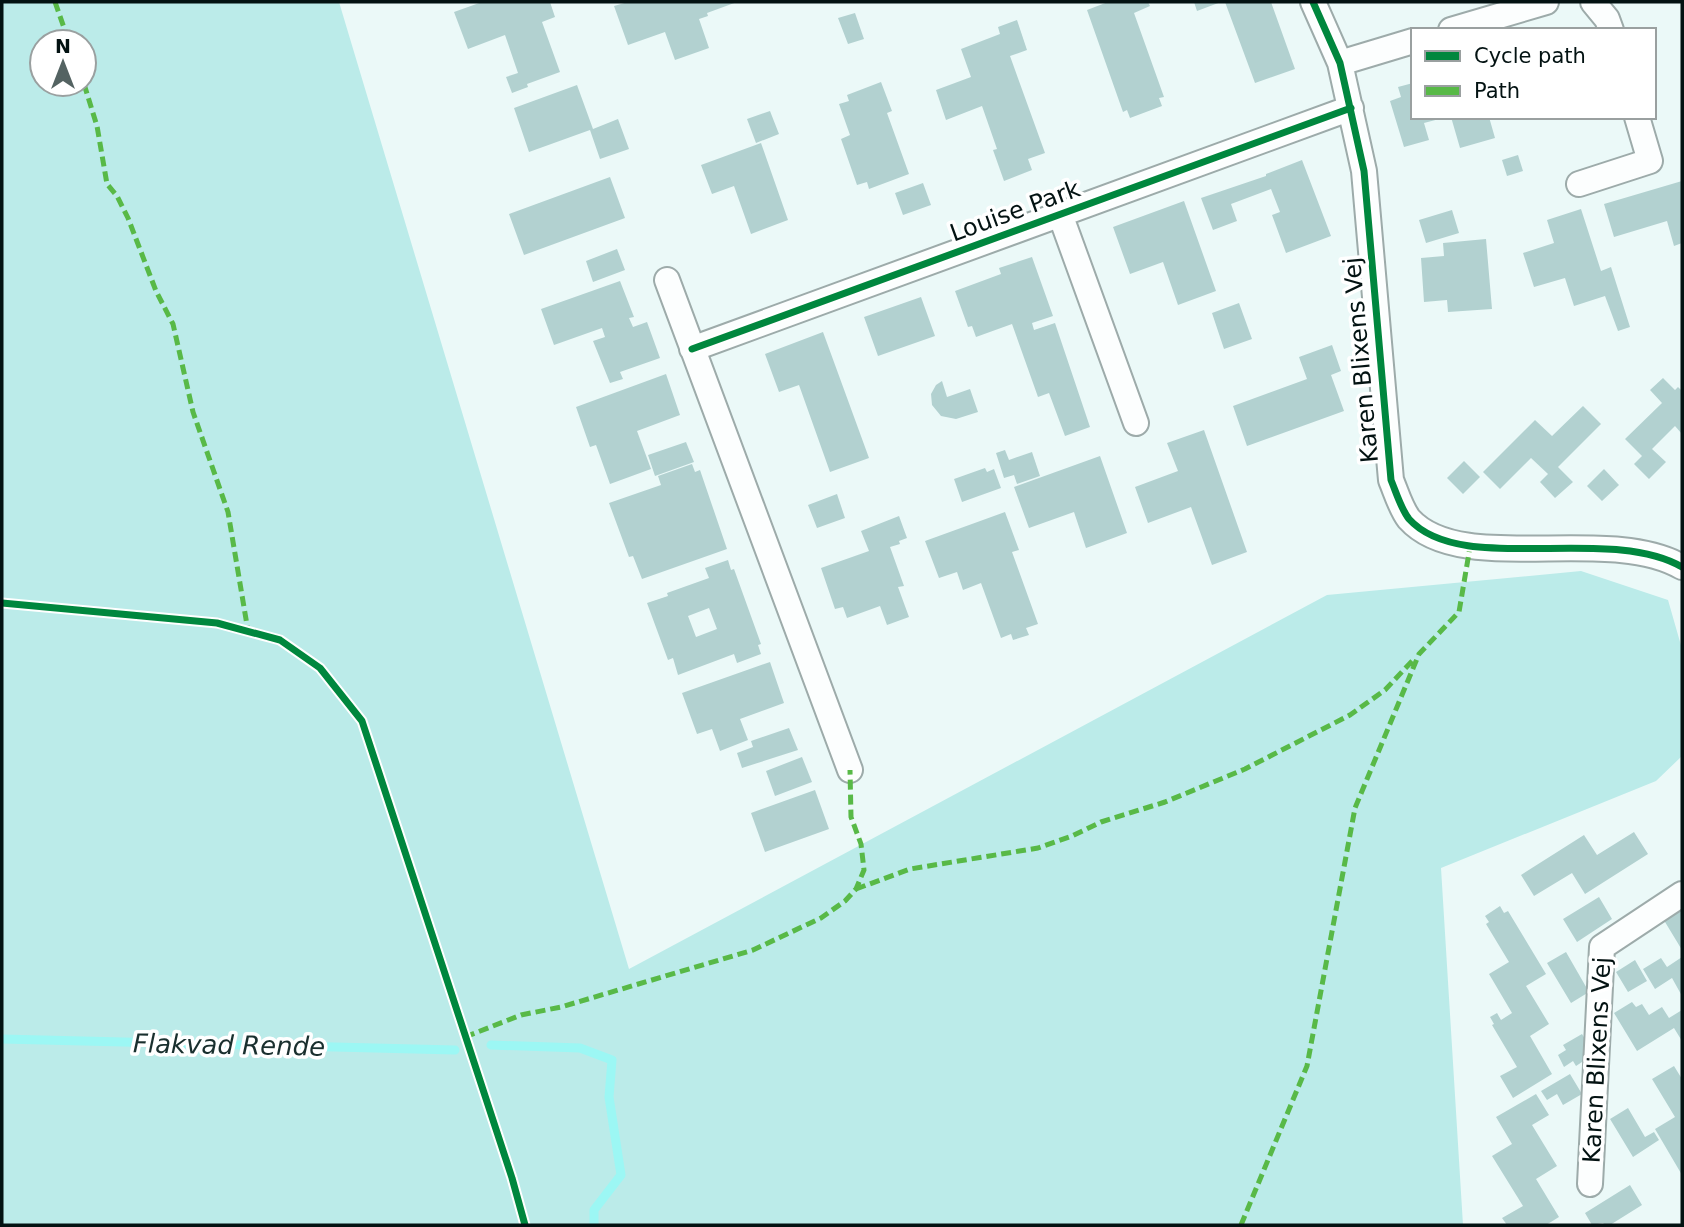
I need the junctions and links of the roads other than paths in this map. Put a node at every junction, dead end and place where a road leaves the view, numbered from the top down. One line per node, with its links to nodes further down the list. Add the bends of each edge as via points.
1 (1313, 2): 7 (street, Karen Blixens Vej)
2 (1546, 2): 4 (street)
3 (1593, 2): 5 (street)
4 (1458, 28)
5 (1610, 28)
6 (1411, 42): 7 (street)
7 (1340, 63): 8 (street, Karen Blixens Vej)
8 (1351, 108): 11 (street, Louise Park); 15 (street, Karen Blixens Vej, via 1364,171 1391,480 1408,518 1433,537 1469,547 1617,548 1666,557)
9 (1638, 119): 10 (street, via 1650,161)
10 (1579, 184)
11 (1060, 214): 13 (street, Louise Park); 14 (street, Louise Park)
12 (667, 280): 13 (street)
13 (692, 349): 16 (street)
14 (1136, 423)
15 (1682, 567)
16 (850, 770)
17 (1682, 894): 18 (street, Karen Blixens Vej, via 1602,947)
18 (1590, 1184)

